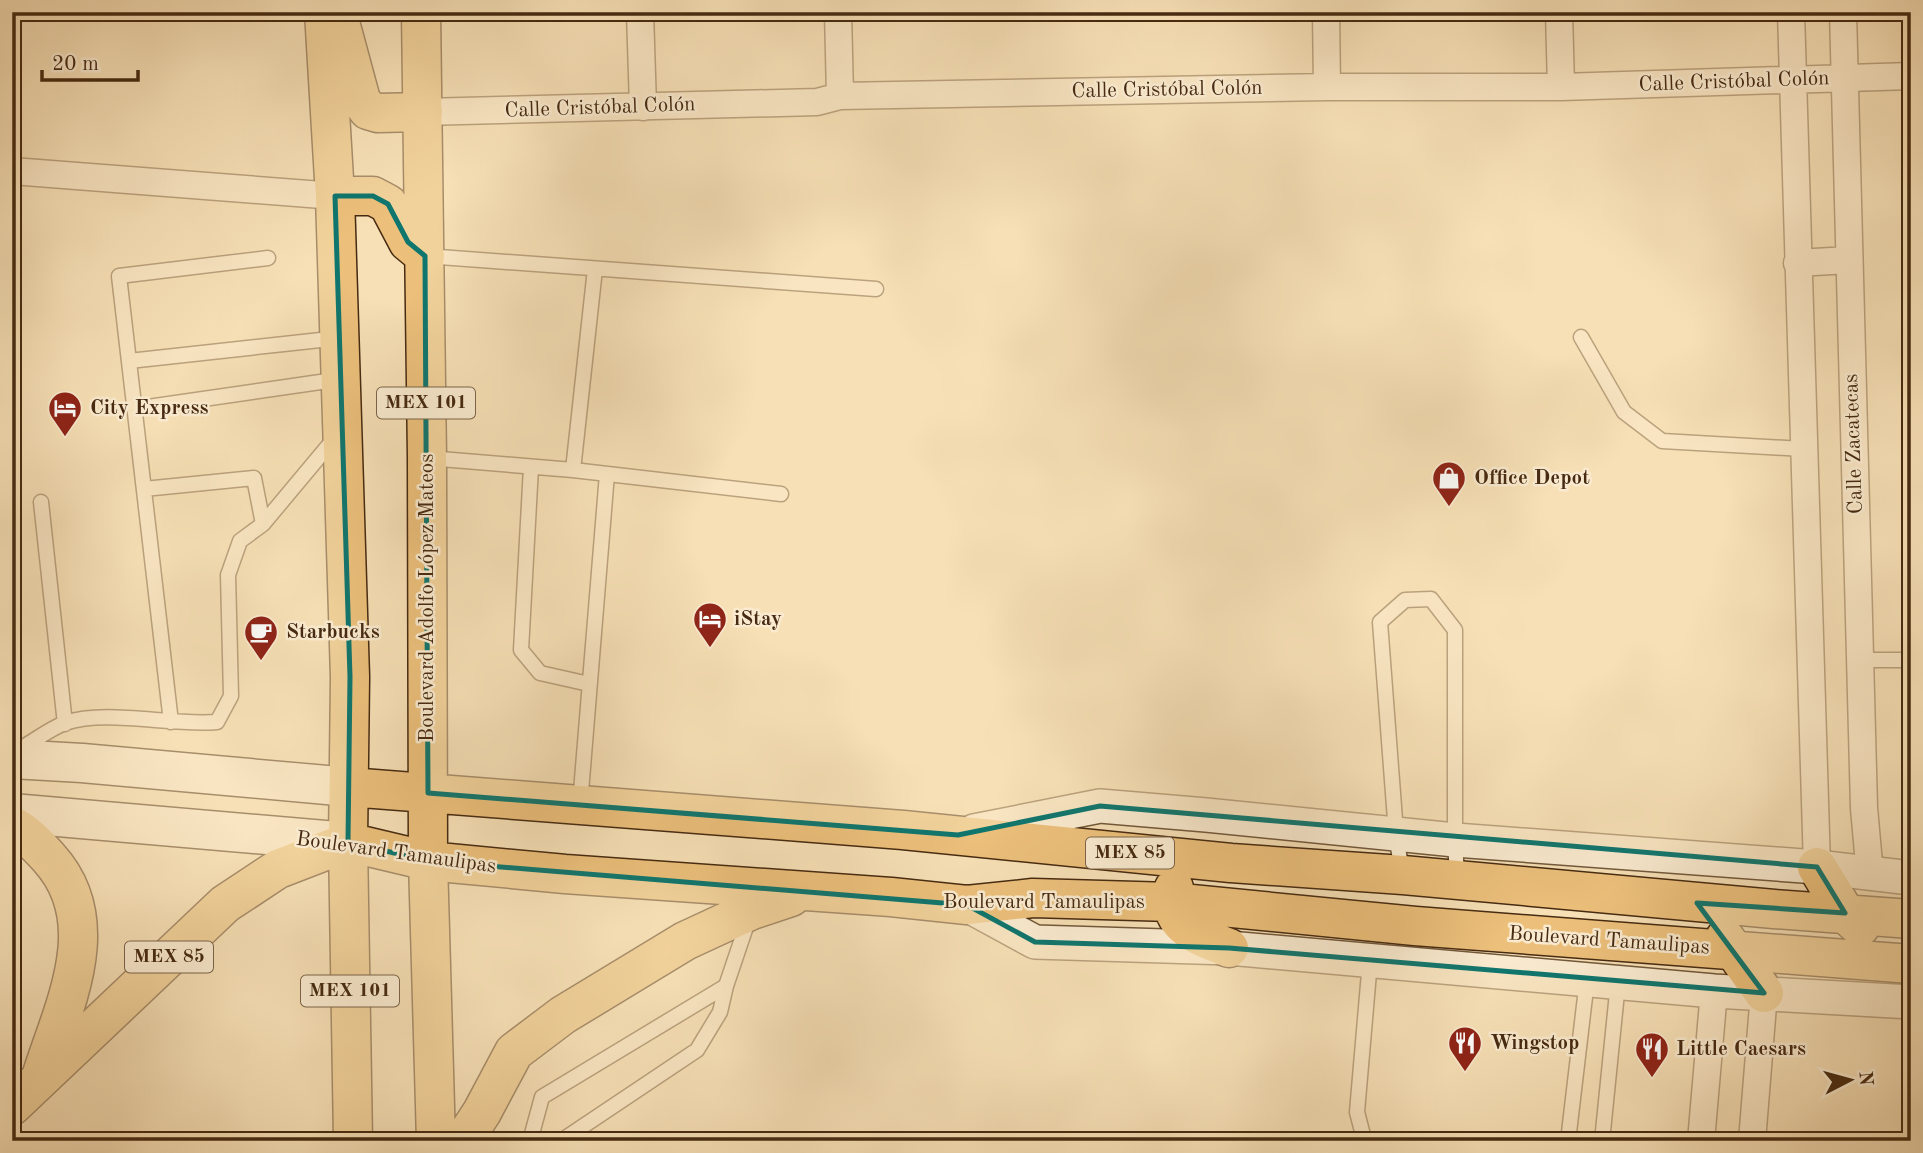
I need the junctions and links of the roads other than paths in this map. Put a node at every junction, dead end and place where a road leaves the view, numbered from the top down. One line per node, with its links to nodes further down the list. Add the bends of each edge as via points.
1 (324, 12): 19 (main road)
2 (333, 12): 17 (main road, via 368,110)
3 (421, 12): 17 (main road, Boulevard Adolfo López Mateos / MEX 101)
4 (640, 12): 16 (street)
5 (838, 12): 15 (street)
6 (1326, 12): 13 (street)
7 (1559, 12): 14 (street)
8 (1791, 12): 12 (street)
9 (1843, 12): 11 (street, Calle Zacatecas)
10 (1911, 76): 11 (street, Calle Cristóbal Colón)
11 (1844, 79): 12 (street, Calle Cristóbal Colón); 22 (street, Calle Zacatecas)
12 (1792, 81): 14 (street, Calle Cristóbal Colón); 23 (street)
13 (1327, 87): 14 (street, Calle Cristóbal Colón); 15 (street, Calle Cristóbal Colón)
14 (1561, 87)
15 (840, 96): 16 (street, Calle Cristóbal Colón, via 817,102)
16 (643, 107): 17 (street, Calle Cristóbal Colón)
17 (423, 112): 20 (main road, Boulevard Adolfo López Mateos / MEX 101)
18 (12, 171): 19 (street)
19 (335, 196): 20 (main road, via 373,196 388,204 408,242); 27 (main road)
20 (425, 256): 24 (lane); 33 (main road, Boulevard Adolfo López Mateos / MEX 101)
21 (268, 258): 28 (lane, via 119,275)
22 (1849, 260): 23 (street); 41 (street, Calle Zacatecas)
23 (1797, 263): 32 (street)
24 (595, 269): 25 (lane); 35 (lane)
25 (876, 289)
26 (1581, 337): 32 (lane, via 1625,412 1662,441)
27 (340, 338): 28 (lane); 29 (main road)
28 (128, 361): 30 (lane)
29 (341, 379): 30 (lane); 31 (main road)
30 (134, 409): 37 (lane)
31 (342, 430): 40 (lane); 48 (main road)
32 (1803, 449): 59 (street)
33 (427, 458): 34 (lane); 49 (main road, Boulevard Adolfo López Mateos / MEX 101)
34 (531, 467): 35 (lane); 43 (lane, via 521,650 540,673)
35 (573, 470): 36 (lane)
36 (607, 474): 38 (lane); 43 (lane)
37 (144, 489): 40 (lane, via 254,478); 44 (lane)
38 (781, 494)
39 (41, 502): 45 (lane)
40 (263, 524): 44 (lane, via 240,541 228,575 231,696 217,722)
41 (1860, 660): 42 (lane); 61 (street, Calle Zacatecas)
42 (1911, 660)
43 (589, 684): 50 (lane)
44 (171, 722): 45 (lane, via 93,718)
45 (65, 724): 46 (lane)
46 (12, 754)
47 (12, 759): 48 (main road)
48 (349, 787): 49 (main road, MEX 85); 56 (main road)
49 (428, 793): 50 (main road, MEX 85); 57 (main road, Boulevard Adolfo López Mateos / MEX 101)
50 (580, 805): 54 (main road, MEX 85)
51 (12, 813): 56 (main road, Boulevard Tamaulipas)
52 (12, 827): 80 (main road, via 57,867 79,928 75,968)
53 (1396, 833): 54 (street, via 1100,806); 55 (street); 55 (lane, via 1380,622 1405,600 1431,599 1455,630); 60 (lane)
54 (958, 835): 58 (main road, MEX 85)
55 (1455, 840): 59 (street); 63 (lane)
56 (348, 842): 57 (main road, Boulevard Tamaulipas / MEX 85); 80 (main road, MEX 85, via 278,869 225,904); 82 (main road, MEX 101)
57 (428, 861): 64 (main road, Boulevard Tamaulipas / MEX 85); 83 (main road, Boulevard Adolfo López Mateos / MEX 101)
58 (1231, 863): 60 (main road, MEX 85); 65 (main road, via 1183,877 1174,886)
59 (1817, 867): 61 (street); 69 (main road)
60 (1403, 875): 63 (main road, MEX 85)
61 (1870, 875): 62 (street)
62 (1911, 878)
63 (1457, 881): 66 (main road, MEX 85)
64 (803, 893): 67 (main road, Boulevard Tamaulipas / MEX 85); 68 (main road)
65 (1171, 902): 67 (main road, Boulevard Tamaulipas / MEX 85, via 1033,898); 71 (main road, via 1183,926); 72 (main road, Boulevard Tamaulipas / MEX 85)
66 (1697, 902): 69 (main road, MEX 85); 72 (main road)
67 (967, 905): 71 (street, via 1035,942)
68 (752, 910): 76 (lane); 84 (main road, via 627,975 514,1052)
69 (1845, 913): 70 (main road, MEX 85); 74 (main road)
70 (1911, 919)
71 (1229, 948): 73 (street)
72 (1734, 950): 74 (main road, Boulevard Tamaulipas / MEX 85); 78 (main road)
73 (1370, 961): 75 (street); 87 (lane, via 1357,1112 1364,1139)
74 (1904, 963)
75 (1603, 980): 77 (street); 88 (lane); 89 (lane)
76 (726, 986): 85 (lane, via 542,1097); 86 (lane, via 720,1012 697,1050)
77 (1714, 991): 78 (street); 90 (street)
78 (1764, 993): 79 (street); 91 (street)
79 (1911, 1002)
80 (40, 1080): 81 (main road, MEX 85)
81 (12, 1105)
82 (353, 1141)
83 (436, 1141)
84 (463, 1141)
85 (530, 1141)
86 (561, 1141)
87 (1370, 1141)
88 (1568, 1141)
89 (1602, 1141)
90 (1701, 1141)
91 (1752, 1141)

